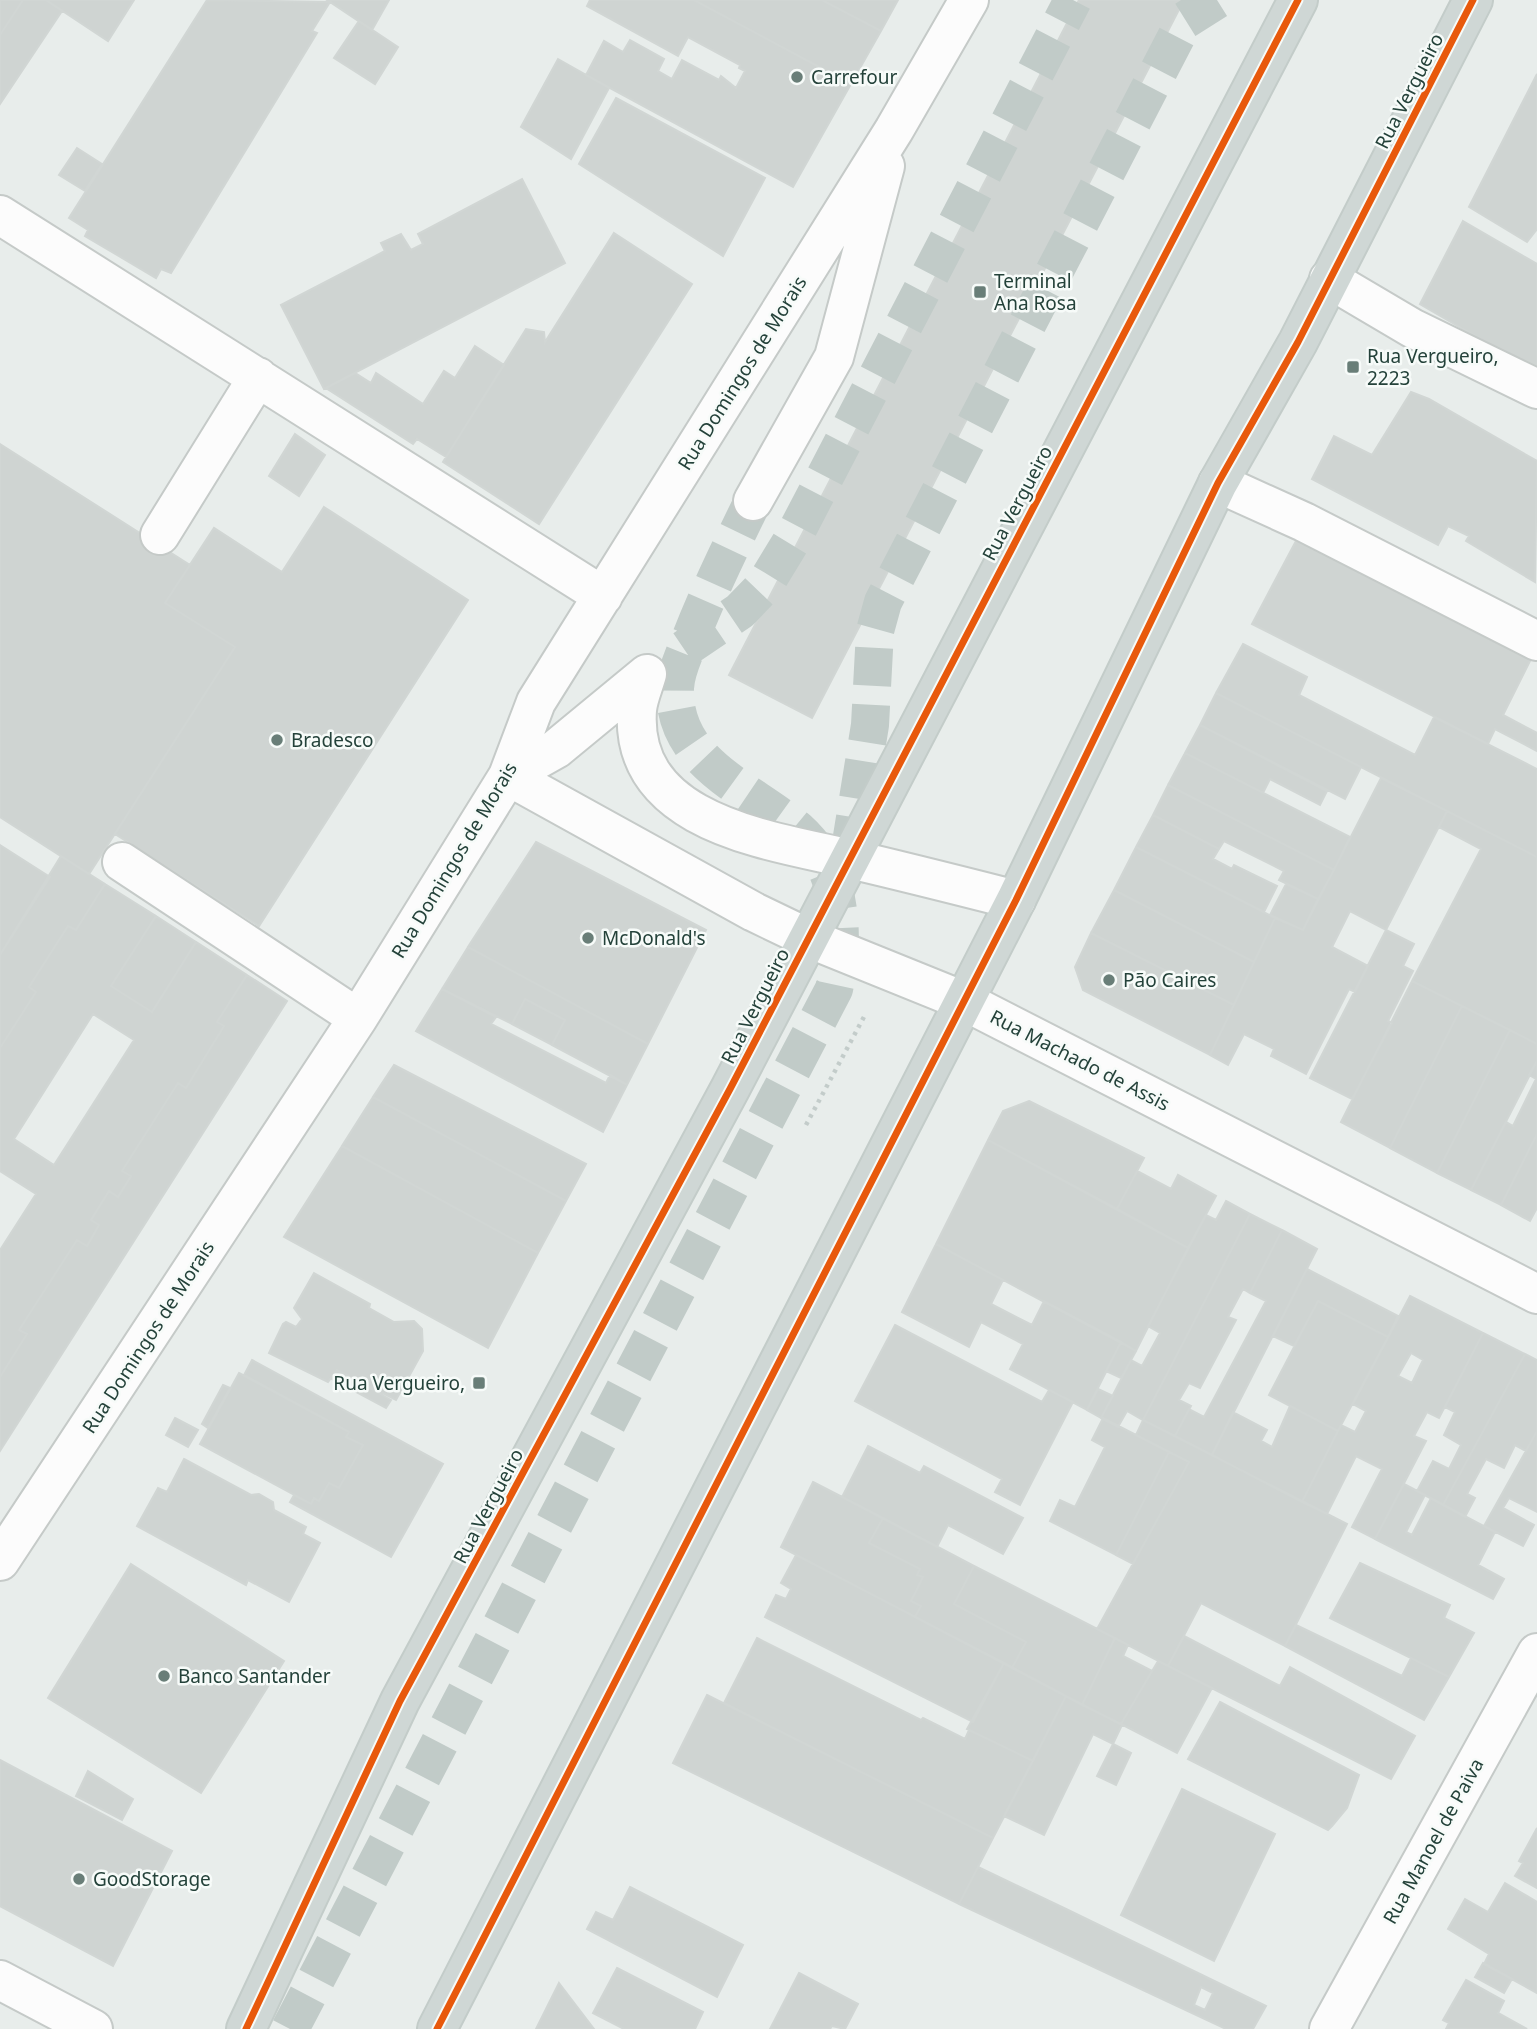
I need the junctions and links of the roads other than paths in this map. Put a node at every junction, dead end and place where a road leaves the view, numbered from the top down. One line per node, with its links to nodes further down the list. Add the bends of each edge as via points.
1 (969, 0): 4 (street, Rua Domingos de Morais)
2 (1298, 0): 15 (main road, Rua Vergueiro)
3 (1473, 0): 6 (main road, Rua Vergueiro)
4 (894, 130): 10 (street, via 834,357); 12 (street, Rua Domingos de Morais)
5 (0, 215): 7 (street)
6 (1329, 279): 8 (street, via 1412,328); 9 (main road, Rua Vergueiro)
7 (258, 377): 11 (street); 12 (street)
8 (1537, 389)
9 (1218, 483): 13 (street); 17 (main road, Rua Vergueiro)
10 (753, 501)
11 (160, 535)
12 (603, 596): 14 (street, Rua Domingos de Morais, via 536,702)
13 (1537, 641)
14 (508, 776): 15 (street, via 556,749 647,674 637,706 640,742 658,780 687,807 720,827); 18 (street, Rua Machado de Assis); 20 (street, Rua Domingos de Morais)
15 (848, 858): 17 (street); 18 (main road, Rua Vergueiro)
16 (121, 862): 20 (street)
17 (1016, 900): 19 (main road, Rua Vergueiro)
18 (808, 938): 19 (street, Rua Machado de Assis); 26 (main road, Rua Vergueiro, via 400,1702)
19 (964, 1001): 21 (street, Rua Machado de Assis); 27 (main road, Rua Vergueiro)
20 (358, 1018): 22 (street, Rua Domingos de Morais)
21 (1537, 1294)
22 (0, 1561)
23 (1537, 1653): 28 (street, Rua Manoel de Paiva)
24 (0, 1980): 25 (street)
25 (93, 2029)
26 (246, 2029)
27 (438, 2029)
28 (1329, 2029)

